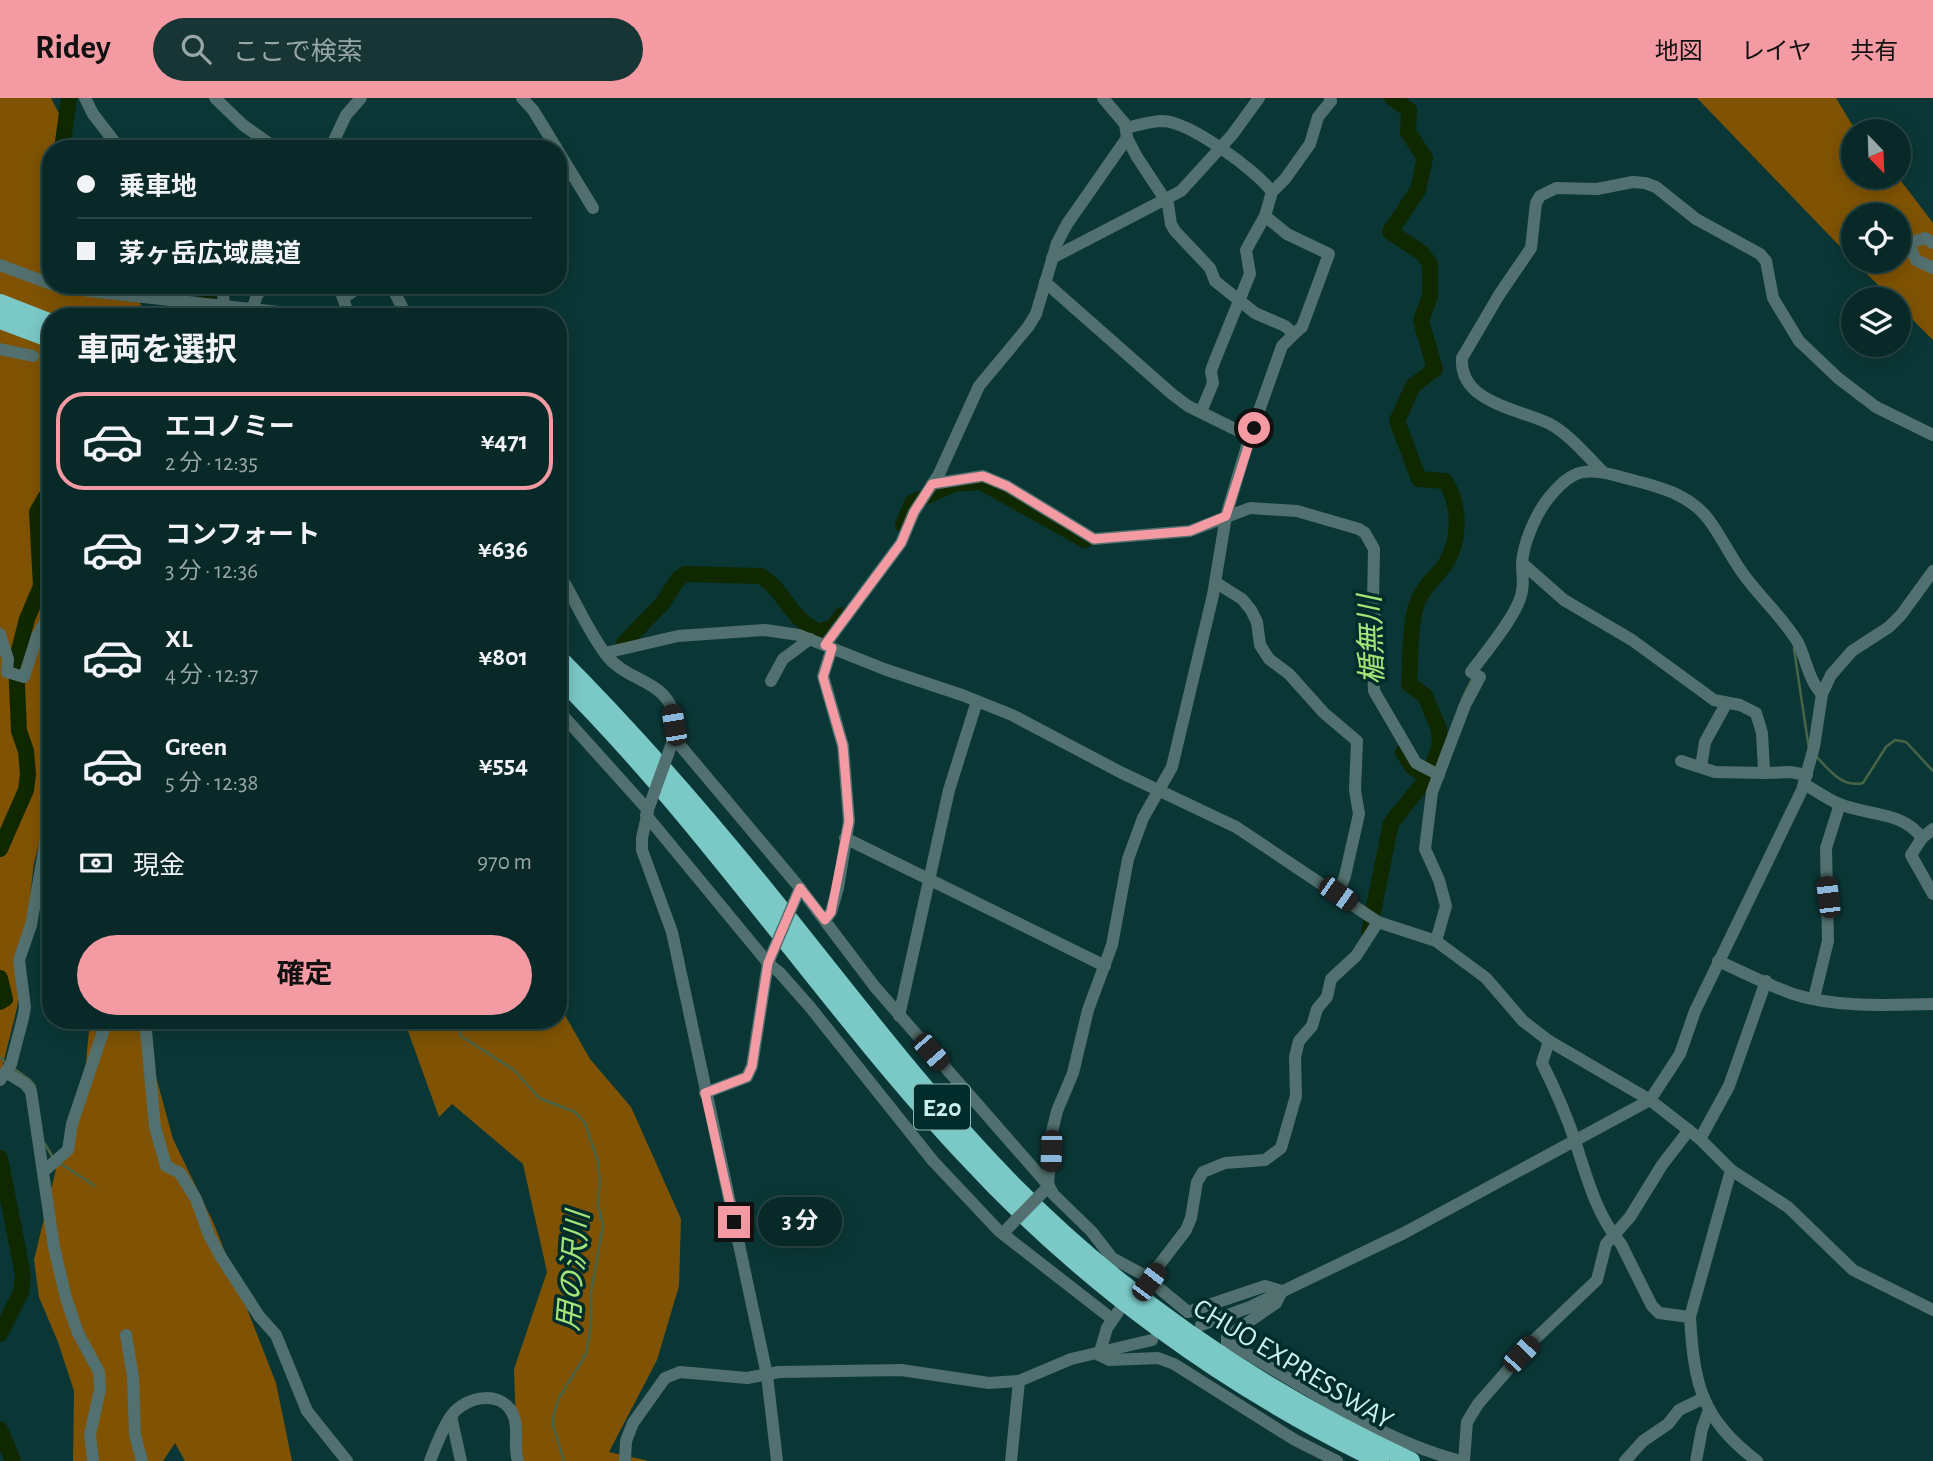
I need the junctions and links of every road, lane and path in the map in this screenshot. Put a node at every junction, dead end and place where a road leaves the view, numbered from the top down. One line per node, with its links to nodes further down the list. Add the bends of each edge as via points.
1 (85, 98): 9 (street)
2 (215, 98): 10 (street)
3 (361, 98): 11 (street, via 346,115)
4 (522, 98): 12 (street)
5 (1103, 98): 8 (street)
6 (1259, 98): 13 (street)
7 (1330, 98): 15 (street, via 1310,144)
8 (1126, 133): 13 (street, via 1165,121 1189,129); 16 (street); 20 (street, via 1067,224)
9 (114, 140)
10 (264, 140)
11 (334, 140)
12 (552, 140)
13 (1220, 149): 15 (street); 16 (street, via 1181,191)
14 (567, 165): 17 (street)
15 (1272, 192): 18 (street)
16 (1164, 199): 20 (street); 29 (street, via 1175,231 1210,268 1215,281)
17 (593, 208)
18 (1265, 216): 29 (street, via 1246,250 1251,268); 35 (street, via 1287,234 1329,254 1302,327)
19 (1933, 243): 22 (street, via 1925,237 1910,247 1916,260)
20 (1052, 258): 24 (street)
21 (0, 265): 23 (street)
22 (1933, 268)
23 (42, 281)
24 (1045, 282): 39 (street, via 1172,394); 43 (street, via 1036,314 979,386)
25 (116, 294): 31 (street, bridge)
26 (341, 294): 28 (street)
27 (349, 294): 28 (street)
28 (343, 298): 32 (street)
29 (1240, 299): 35 (street, via 1255,313); 39 (street, via 1211,371 1213,383)
30 (0, 303): 33 (highway)
31 (243, 308)
32 (346, 308)
33 (42, 319)
34 (0, 320): 36 (highway)
35 (1294, 334): 41 (street, via 1282,346)
36 (42, 336)
37 (0, 349): 38 (street)
38 (33, 356)
39 (1201, 412): 41 (street)
40 (1933, 435): 42 (street, via 1876,407 1799,341 1773,298 1766,261 1746,244 1696,219 1645,183 1556,188 1536,203 1531,248 1499,295 1461,366 1470,386 1506,408 1551,425)
41 (1249, 439): 44 (street)
42 (1602, 471): 45 (street, via 1578,472 1560,486 1539,514); 57 (street, via 1681,495 1700,510 1746,578 1792,633)
43 (927, 493): 44 (street, via 983,476 1094,539 1190,531); 52 (street, via 901,543)
44 (1226, 516): 47 (street); 65 (street, via 1250,508 1297,511 1365,533 1374,550 1378,643 1374,691 1416,763)
45 (1522, 563): 59 (street, via 1564,600 1632,640 1714,700); 65 (street, via 1519,601 1474,674 1480,677)
46 (1932, 576): 57 (street, via 1889,627 1840,661)
47 (1215, 582): 67 (street, via 1172,767); 76 (street, via 1251,610 1269,659 1357,741 1359,814)
48 (567, 588): 53 (street)
49 (42, 627): 50 (street, via 24,677 7,672)
50 (0, 634)
51 (810, 639): 52 (street); 53 (street, via 765,630 678,636); 55 (street, via 783,659)
52 (828, 647): 58 (street); 71 (street, via 823,677 843,746 849,821)
53 (605, 653): 61 (street, via 620,668 659,690 671,711)
54 (567, 666): 126 (highway, CHUO EXPRESSWAY / E20, via 676,782 976,1146 1057,1227 1199,1340 1305,1406)
55 (771, 681)
56 (567, 685): 125 (highway, CHUO EXPRESSWAY / E20, via 666,791 920,1104 1004,1196 1094,1278 1191,1351 1297,1418)
57 (1822, 694): 66 (street)
58 (977, 701): 67 (street); 74 (street, via 949,790)
59 (1727, 704): 63 (street, via 1705,742); 64 (street, via 1750,709 1759,718)
60 (567, 720): 69 (street)
61 (673, 740): 69 (street, bridge); 75 (street)
62 (1681, 761): 63 (street)
63 (1701, 766): 64 (street, via 1728,773)
64 (1766, 774): 66 (street, via 1790,772)
65 (1437, 778): 80 (street, via 1425,849 1446,906)
66 (1805, 780): 68 (street); 81 (street)
67 (1160, 791): 76 (street, via 1236,827); 83 (street, via 1131,850)
68 (1839, 804): 72 (street, via 1896,818); 85 (street, via 1826,848 1828,941)
69 (648, 811): 82 (street); 92 (street, via 642,850 672,932)
70 (1933, 829): 72 (street)
71 (845, 838): 74 (street); 78 (street, via 838,888)
72 (1922, 838): 77 (street, via 1911,855)
73 (42, 862): 91 (street, via 31,925 19,960 25,1007)
74 (930, 879): 83 (street); 87 (street)
75 (800, 888): 78 (street); 82 (street, bridge)
76 (1338, 894): 79 (street)
77 (1933, 894)
78 (825, 920): 87 (street)
79 (1378, 922): 80 (street); 102 (street, via 1356,956 1331,979 1327,997 1299,1041 1296,1096 1281,1148 1265,1160 1225,1163 1203,1172 1186,1230)
80 (1436, 941): 90 (street, via 1486,978 1522,1021)
81 (1718, 961): 84 (street); 93 (street, via 1680,1054)
82 (768, 963): 92 (street, via 747,1077); 100 (street, via 810,1007 933,1161)
83 (1105, 965): 99 (street, via 1057,1111)
84 (1766, 981): 85 (street); 95 (street, via 1730,1086)
85 (1814, 998): 86 (street)
86 (1933, 1004)
87 (899, 1016): 99 (street)
88 (104, 1029): 98 (street, via 72,1124 68,1150)
89 (146, 1029): 117 (street, via 155,1126 166,1166 180,1173 221,1257 276,1335 307,1410)
90 (1549, 1041): 93 (street); 96 (street, via 1542,1063)
91 (7, 1072): 98 (street, via 31,1091)
92 (705, 1093): 110 (street)
93 (1650, 1100): 94 (street); 96 (street)
94 (1689, 1130): 95 (street); 101 (street)
95 (1700, 1139): 97 (street)
96 (1576, 1143): 101 (street, via 1589,1187); 103 (street)
97 (1731, 1170): 104 (street, via 1788,1207 1853,1270); 105 (street)
98 (44, 1171): 115 (street, via 66,1298 99,1372 100,1390 90,1434)
99 (1047, 1187): 100 (street, bridge); 102 (street, via 1112,1258 1142,1274)
100 (1004, 1232): 109 (street, via 1115,1315)
101 (1613, 1235): 105 (street, via 1652,1306 1659,1313); 127 (street, via 1601,1256 1597,1280 1561,1312 1478,1404 1467,1422)
102 (1146, 1284): 103 (street, via 1188,1312 1265,1286)
103 (1282, 1291): 106 (street); 127 (street, via 1276,1303 1227,1337 1227,1342 1355,1416)
104 (1933, 1310)
105 (1690, 1317): 112 (street, via 1694,1362)
106 (1201, 1325)
107 (126, 1335): 116 (street, via 135,1435)
108 (1152, 1340): 109 (street)
109 (1099, 1355): 111 (street, via 1071,1359); 124 (street, via 1109,1360 1158,1358 1174,1364)
110 (767, 1375): 111 (street, via 901,1370 989,1383); 121 (street, via 747,1378 680,1372 665,1378 633,1423); 122 (street)
111 (1019, 1381): 123 (street)
112 (1704, 1398): 113 (street); 128 (street, via 1679,1410)
113 (1709, 1410): 129 (street); 130 (street, via 1715,1423)
114 (451, 1416): 118 (street); 119 (street); 120 (street, via 478,1399 498,1398 514,1417)
115 (93, 1461)
116 (142, 1461)
117 (347, 1461)
118 (430, 1461)
119 (461, 1461)
120 (518, 1461)
121 (625, 1461)
122 (776, 1461)
123 (1012, 1461)
124 (1337, 1461)
125 (1380, 1461)
126 (1411, 1461)
127 (1462, 1461)
128 (1625, 1461)
129 (1696, 1461)
130 (1757, 1461)

